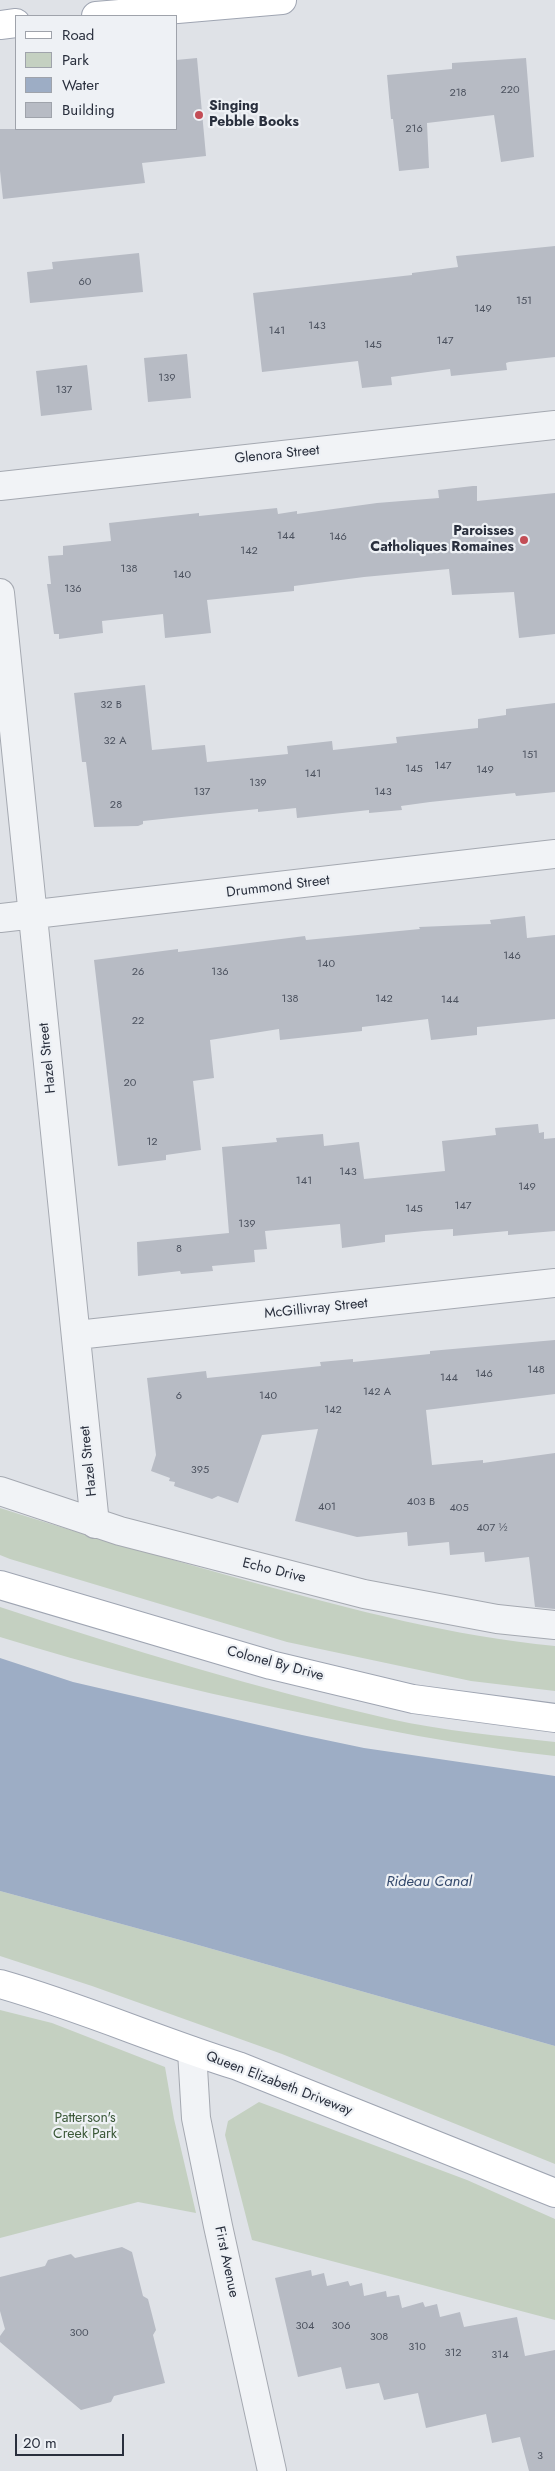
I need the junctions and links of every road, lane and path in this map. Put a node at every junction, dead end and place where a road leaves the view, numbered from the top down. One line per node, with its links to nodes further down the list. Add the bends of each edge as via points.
1 (282, 0): 2 (main road)
2 (108, 15)
3 (15, 23): 4 (main road)
4 (0, 25)
5 (555, 424): 6 (street, Glenora Street)
6 (0, 486)
7 (0, 593): 9 (street, Hazel Street)
8 (555, 854): 9 (street, Drummond Street)
9 (32, 915): 10 (street, Drummond Street); 12 (street, Hazel Street)
10 (0, 918)
11 (555, 1283): 12 (street, McGillivray Street)
12 (76, 1335): 14 (street, Hazel Street)
13 (0, 1491): 14 (street, Echo Drive)
14 (95, 1524): 16 (street, Echo Drive, via 364,1594 497,1619)
15 (0, 1585): 17 (main road, Colonel By Drive, via 271,1665 413,1700)
16 (555, 1625)
17 (555, 1718)
18 (0, 1984): 19 (main road, Queen Elizabeth Driveway, via 58,2001)
19 (192, 2052): 20 (main road, Queen Elizabeth Driveway, via 238,2066); 21 (street, First Avenue, via 196,2118)
20 (555, 2194)
21 (272, 2471)

